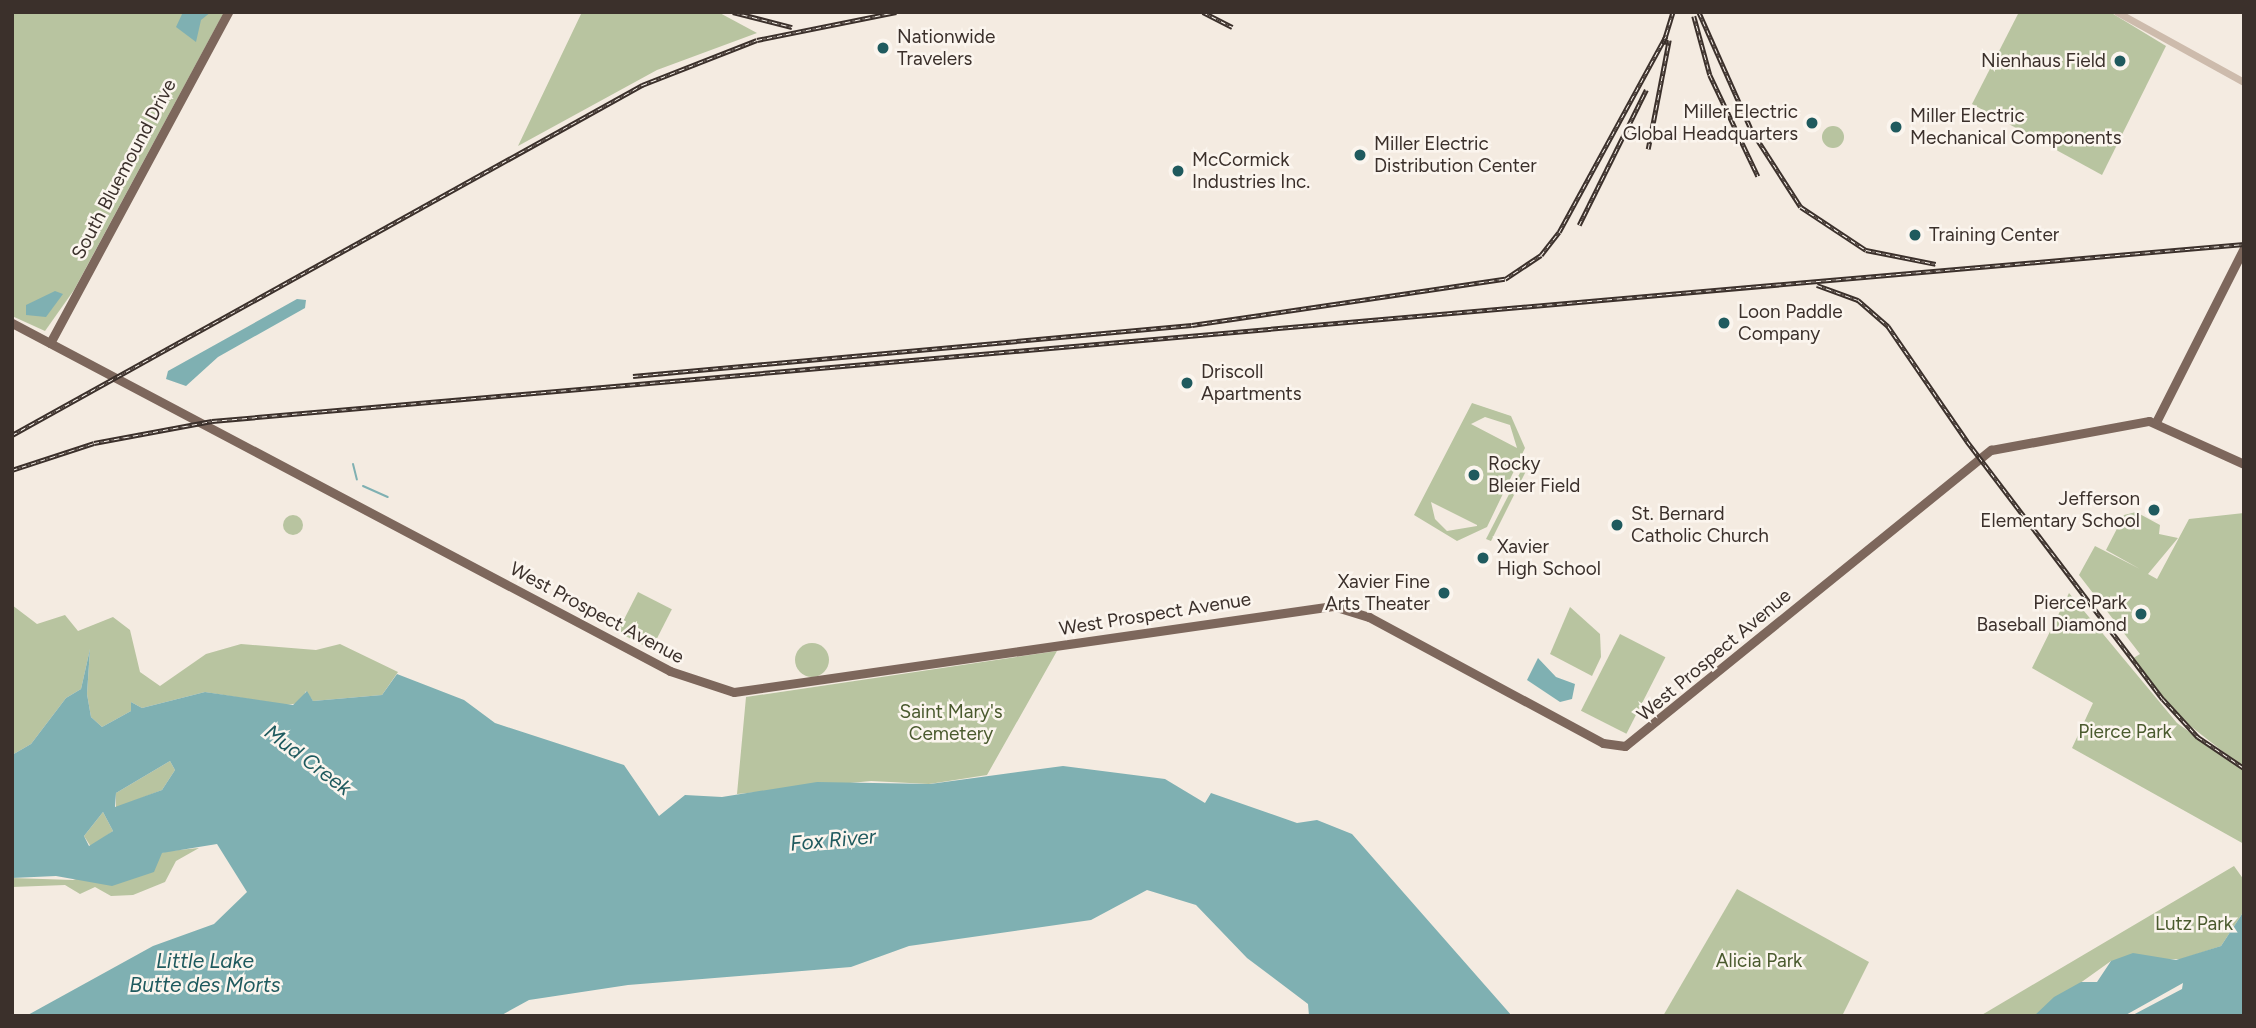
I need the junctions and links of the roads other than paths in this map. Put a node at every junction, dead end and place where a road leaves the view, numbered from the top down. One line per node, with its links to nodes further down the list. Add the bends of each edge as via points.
1 (228, 12): 7 (main road, South Bluemound Drive)
2 (2117, 12): 3 (street)
3 (2244, 82)
4 (2244, 248): 5 (main road)
5 (2244, 254): 8 (main road)
6 (12, 323): 7 (main road, West Prospect Avenue)
7 (50, 342): 8 (main road, West Prospect Avenue, via 670,671 714,689 797,686 1313,607 1348,609 1603,743 1625,746 1987,453)
8 (2156, 422): 9 (main road)
9 (2244, 464)

